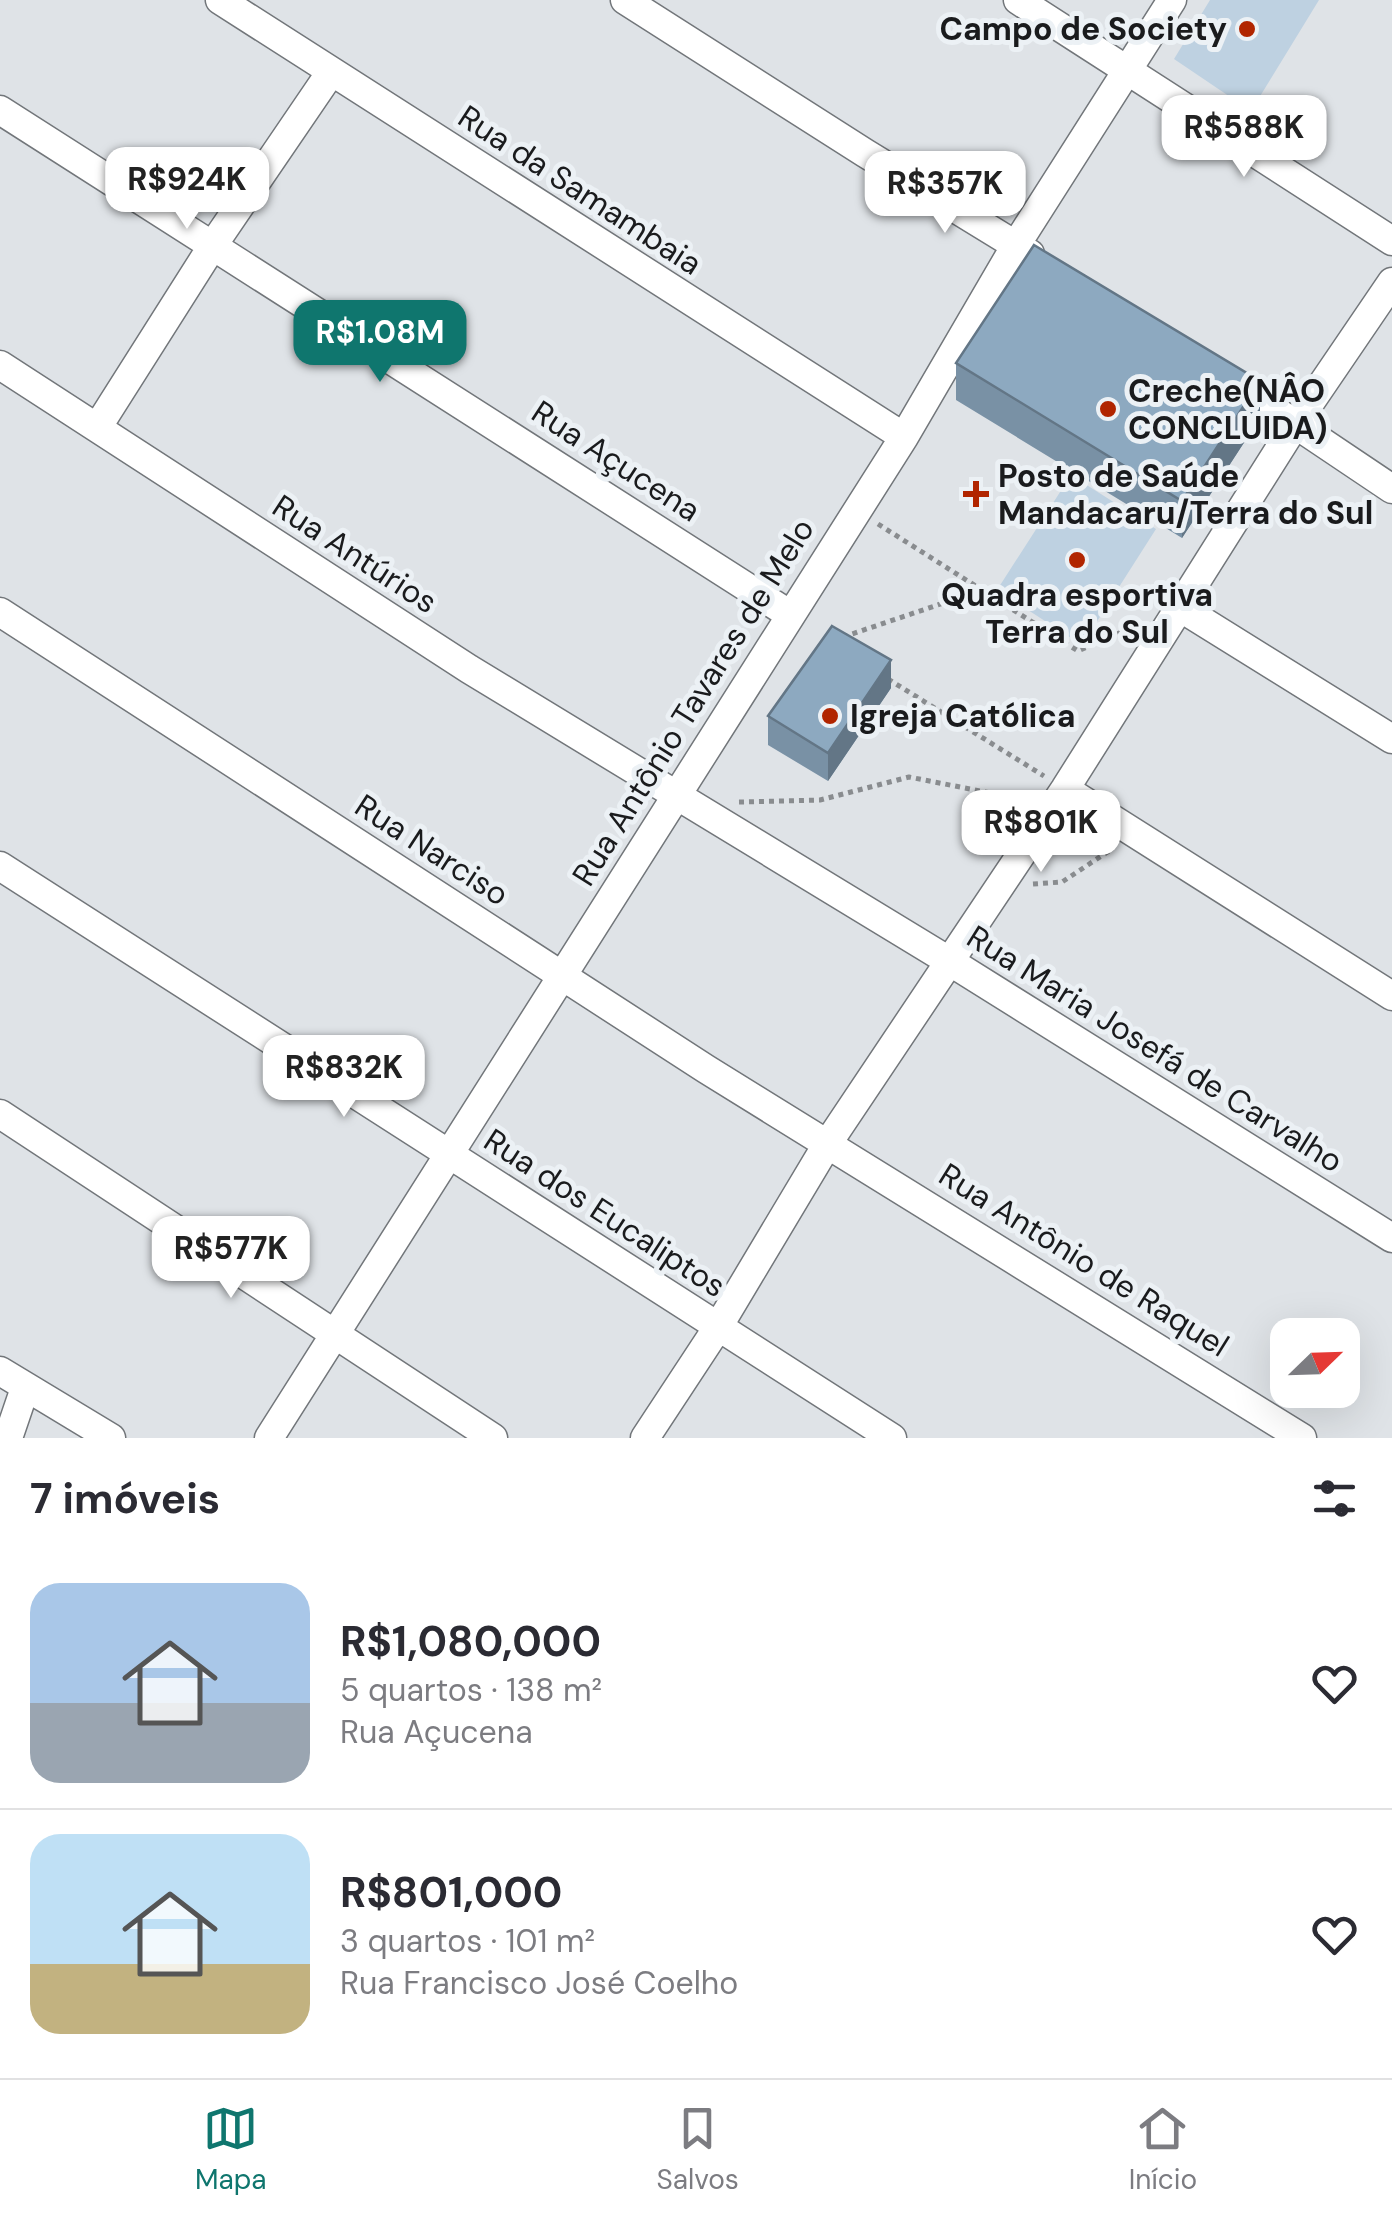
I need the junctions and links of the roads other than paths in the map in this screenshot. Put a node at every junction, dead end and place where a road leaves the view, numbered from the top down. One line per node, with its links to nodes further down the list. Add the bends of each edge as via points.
1 (220, 0): 6 (street, Rua da Samambaia)
2 (625, 0): 9 (street)
3 (1018, 0): 5 (street)
4 (1172, 0): 5 (street, Rua Antônio Tavares de Melo)
5 (1128, 70): 8 (street); 9 (street, Rua Antônio Tavares de Melo)
6 (331, 72): 10 (street); 17 (street, Rua da Samambaia)
7 (0, 110): 10 (street, Rua Açucena)
8 (1392, 241)
9 (1016, 245): 11 (street); 17 (street, Rua Antônio Tavares de Melo)
10 (213, 246): 16 (street); 21 (street, Rua Açucena)
11 (1049, 266)
12 (1392, 282): 15 (street)
13 (0, 365): 16 (street, Rua Antúrios)
14 (1208, 366): 15 (street)
15 (1296, 423): 18 (street); 19 (street)
16 (97, 428): 24 (street, Rua Antúrios)
17 (904, 437): 21 (street, Rua Antônio Tavares de Melo)
18 (1392, 489)
19 (1178, 606): 22 (street); 23 (street)
20 (0, 612): 27 (street, Rua Narciso)
21 (789, 614): 24 (street, Rua Antônio Tavares de Melo)
22 (1392, 739)
23 (1065, 789): 26 (street); 28 (street)
24 (681, 800): 26 (street, Rua Maria Josefá de Carvalho); 27 (street, Rua Antônio Tavares de Melo)
25 (0, 866): 31 (street, Rua dos Eucaliptos)
26 (949, 961): 30 (street); 32 (street, Rua Maria Josefá de Carvalho)
27 (562, 975): 30 (street, Rua Narciso); 31 (street, Rua Antônio Tavares de Melo)
28 (1392, 996)
29 (0, 1114): 34 (street)
30 (828, 1143): 33 (street); 43 (street, Rua Antônio de Raquel)
31 (448, 1153): 33 (street, Rua dos Eucaliptos); 34 (street, Rua Antônio Tavares de Melo)
32 (1392, 1238)
33 (718, 1326): 41 (street); 42 (street, Rua dos Eucaliptos)
34 (332, 1335): 39 (street, Rua Antônio Tavares de Melo); 40 (street)
35 (0, 1371): 36 (street)
36 (25, 1388): 37 (street); 38 (street)
37 (8, 1438)
38 (111, 1438)
39 (269, 1438)
40 (494, 1438)
41 (645, 1438)
42 (892, 1438)
43 (1302, 1438)

